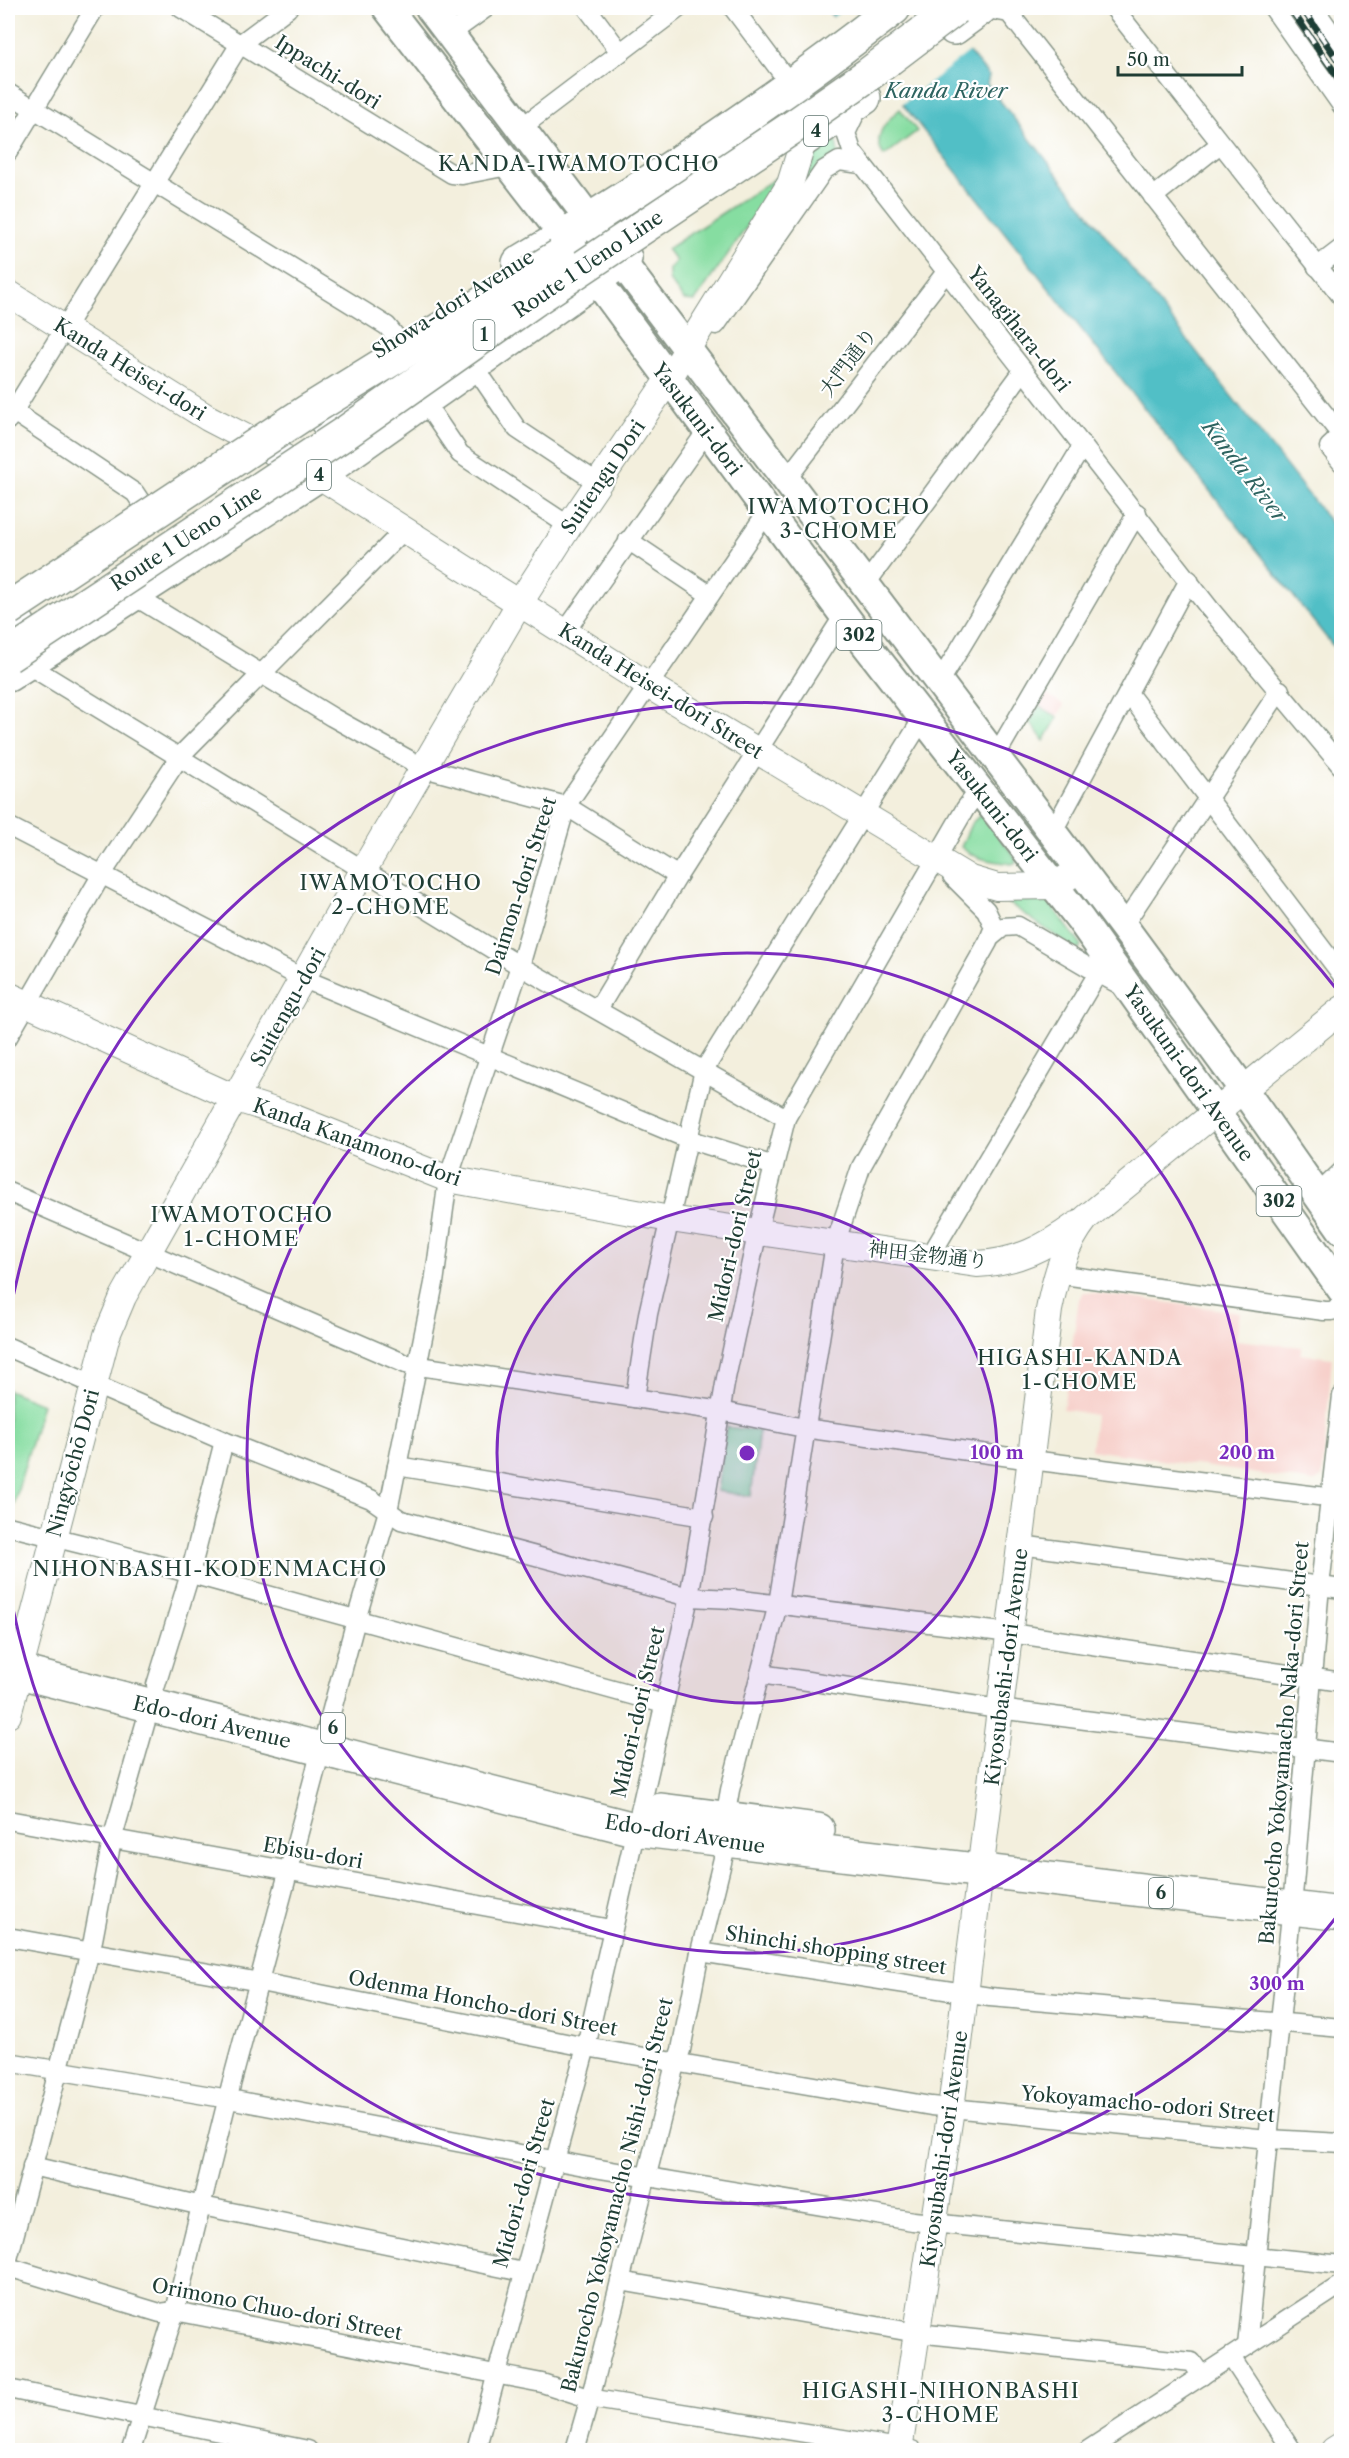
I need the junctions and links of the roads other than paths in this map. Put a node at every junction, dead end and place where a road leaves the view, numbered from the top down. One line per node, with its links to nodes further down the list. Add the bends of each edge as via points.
1 (95, 8): 25 (street)
2 (182, 8): 18 (street)
3 (288, 8): 18 (street)
4 (387, 8): 31 (main road, 302)
5 (430, 8): 17 (main road, 302)
6 (486, 8): 17 (street)
7 (587, 8): 20 (street)
8 (679, 8): 20 (street)
9 (733, 8): 21 (street)
10 (894, 8): 21 (highway, Showa-dori Avenue)
11 (922, 8): 71 (highway, Route 1 Ueno Line / 1, bridge, via 785,109 528,276 308,411)
12 (981, 8): 16 (highway, 4); 34 (street, via 1009,13)
13 (1114, 8): 28 (street)
14 (1273, 8): 24 (street)
15 (1314, 8): 19 (street)
16 (955, 18): 23 (highway, 4); 73 (highway, Route 1 Ueno Line / 1, bridge, via 540,296)
17 (450, 34): 26 (main road, 302)
18 (240, 44): 31 (street, via 452,174); 33 (street)
19 (1341, 48)
20 (620, 52): 26 (street)
21 (790, 84): 27 (street, via 800,108); 35 (highway, Showa-dori Avenue)
22 (8, 93): 25 (street)
23 (864, 98): 27 (highway, 4); 30 (street, Yanagihara-dori, via 846,133)
24 (1341, 106)
25 (34, 109): 29 (street); 33 (street)
26 (522, 127): 35 (main road, 302)
27 (804, 139): 32 (highway, 4)
28 (1221, 144): 34 (street); 37 (street)
29 (8, 152)
30 (861, 164): 39 (street, Yanagihara-dori); 44 (street, via 839,161 824,170 714,328)
31 (508, 166): 35 (main road, 302)
32 (779, 174): 38 (highway, 4); 44 (street, Suitengu Dori)
33 (154, 184): 42 (street); 43 (street, via 387,326)
34 (1153, 197): 51 (street)
35 (577, 228): 38 (main road, 302); 43 (highway, Showa-dori Avenue)
36 (1341, 248): 37 (street)
37 (1317, 267): 41 (street)
38 (607, 270): 44 (main road, 302); 45 (highway, 4); 47 (main road, Yasukuni-dori / 302)
39 (946, 272): 46 (street, Yanagihara-dori); 56 (street, 大門通り)
40 (8, 293): 42 (street, Kanda Heisei-dori)
41 (1341, 297)
42 (64, 329): 49 (street); 52 (street, Kanda Heisei-dori)
43 (396, 338): 52 (highway, Showa-dori Avenue)
44 (687, 350): 47 (street, Suitengu Dori); 56 (main road, Yasukuni-dori / 302)
45 (474, 366): 48 (highway, 4); 57 (street, via 517,429)
46 (1023, 371): 53 (street, Yanagihara-dori); 65 (street)
47 (668, 380): 50 (main road, Yasukuni-dori / 302); 57 (street, Suitengu Dori)
48 (424, 401): 55 (highway, 4); 61 (street, via 460,454)
49 (9, 413): 58 (street, via 135,493)
50 (706, 432): 59 (main road, Yasukuni-dori / 302); 63 (street)
51 (1341, 435): 54 (street, via 1329,447)
52 (246, 438): 55 (street, Kanda Heisei-dori Street); 58 (highway, Showa-dori Avenue)
53 (1083, 445): 60 (street, Yanagihara-dori); 75 (street)
54 (1341, 463)
55 (318, 475): 62 (street, Kanda Heisei-dori Street); 67 (highway, 4)
56 (786, 480): 65 (main road, Yasukuni-dori / 302)
57 (598, 483): 61 (street, Suitengu Dori)
58 (143, 505): 66 (highway, Showa-dori Avenue)
59 (766, 512): 68 (street, Daimon-dori Street); 70 (main road, Yasukuni-dori / 302)
60 (1137, 513): 64 (street, Yanagihara-dori); 82 (street)
61 (568, 526): 69 (street, Suitengu Dori)
62 (403, 531): 69 (street, Kanda Heisei-dori Street); 74 (street)
63 (628, 540): 68 (street); 72 (street)
64 (1189, 580): 77 (street, Yanagihara-dori); 78 (street)
65 (865, 585): 75 (main road, Yasukuni-dori / 302)
66 (8, 594)
67 (131, 594): 73 (highway, 4); 74 (street)
68 (710, 595): 76 (street, Daimon-dori Street)
69 (519, 604): 72 (street, Kanda Heisei-dori Street); 84 (street, Suitengu-dori)
70 (844, 615): 79 (main road, Yasukuni-dori / 302); 80 (street)
71 (12, 623)
72 (565, 632): 76 (street, Kanda Heisei-dori Street)
73 (13, 664): 81 (street)
74 (262, 673): 81 (street); 84 (street)
75 (939, 683): 82 (main road, Yasukuni-dori / 302)
76 (648, 685): 80 (street, Kanda Heisei-dori Street); 87 (street, Daimon-dori Street)
77 (1280, 690): 83 (street, Yanagihara-dori); 86 (street)
78 (1128, 693): 86 (street); 90 (street)
79 (922, 718): 85 (main road, Yasukuni-dori / 302); 88 (street)
80 (756, 750): 88 (street, Kanda Heisei-dori Street); 95 (street)
81 (180, 756): 92 (street); 94 (street)
82 (994, 757): 90 (main road, Yasukuni-dori / 302)
83 (1341, 767)
84 (424, 768): 87 (street); 92 (street, Suitengu-dori)
85 (980, 790): 91 (street, Midori-dori Street, via 965,809); 96 (main road, Yasukuni-dori / 302)
86 (1209, 797): 97 (street); 101 (street)
87 (566, 806): 95 (street); 99 (street, Daimon-dori Street)
88 (864, 816): 91 (street, Kanda Heisei-dori Street); 109 (street)
89 (8, 826): 94 (street)
90 (1052, 833): 93 (main road, Yasukuni-dori / 302)
91 (938, 860): 96 (street, Kanda Heisei-dori Street, via 982,884); 98 (street, via 991,917); 113 (street, Midori-dori Street)
92 (364, 869): 99 (street); 102 (street, Suitengu-dori)
93 (1079, 869): 96 (street); 97 (main road, Yasukuni-dori / 302)
94 (102, 874): 102 (street); 104 (street)
95 (678, 876): 105 (street)
96 (1054, 886): 103 (main road, Yasukuni-dori Avenue / 302)
97 (1123, 926): 110 (main road, Yasukuni-dori / 302)
98 (992, 936): 100 (street, via 1003,927 1018,926); 124 (street, Bakurocho Yokoyamacho Nishi-dori Street, via 861,1167)
99 (520, 966): 105 (street); 108 (street, Daimon-dori Street)
100 (1098, 973): 103 (street); 126 (street)
101 (1341, 975)
102 (304, 979): 108 (street); 111 (street, Suitengu-dori)
103 (1130, 990): 112 (main road, Yasukuni-dori Avenue / 302)
104 (17, 1000): 107 (street); 111 (street, Kanda Kanamono-dori)
105 (598, 1009): 109 (street)
106 (1341, 1009): 110 (street, Kiyosubashi-dori Avenue)
107 (8, 1037)
108 (489, 1056): 114 (street); 117 (street, Daimon-dori Street)
109 (704, 1070): 113 (street); 114 (street)
110 (1243, 1089): 112 (street, Kiyosubashi-dori Avenue); 119 (main road, Yasukuni-dori / 302)
111 (237, 1099): 117 (street, Kanda Kanamono-dori); 125 (street, Suitengu-dori)
112 (1217, 1111): 120 (street, Kiyosubashi-dori Avenue); 128 (main road, Yasukuni-dori Avenue / 302)
113 (786, 1118): 115 (street, Midori-dori Street)
114 (688, 1139): 115 (street); 121 (street)
115 (774, 1166): 122 (street, Midori-dori Street)
116 (1341, 1171): 119 (street)
117 (448, 1179): 121 (street, Kanda Kanamono-dori); 131 (street, Daimon-dori Street, via 434,1283)
118 (8, 1192): 125 (street)
119 (1317, 1195): 123 (main road, Yasukuni-dori / 302)
120 (1086, 1218): 126 (street, 神田金物通り, via 1056,1240 1020,1258 977,1264); 127 (street, Kiyosubashi-dori Avenue, via 1066,1248)
121 (670, 1219): 122 (street, Kanda Kanamono-dori); 134 (street, via 648,1314)
122 (758, 1230): 124 (street, 神田金物通り); 135 (street, Midori-dori Street)
123 (1341, 1230)
124 (835, 1244): 126 (street, 神田金物通り); 136 (street, Bakurocho Yokoyamacho Nishi-dori Street)
125 (146, 1253): 131 (street); 132 (street, Ningyōchō Dori, via 107,1335)
126 (929, 1258)
127 (1056, 1274): 129 (street, via 1324,1311 1332,1311); 138 (street, Kiyosubashi-dori Avenue)
128 (1341, 1290)
129 (1341, 1304)
130 (8, 1347): 132 (street)
131 (417, 1366): 134 (street); 139 (street, Daimon-dori Street)
132 (93, 1385): 137 (street); 144 (street, Ningyōchō Dori)
133 (1341, 1396): 140 (street, Bakurocho Yokoyamacho Naka-dori Street)
134 (635, 1398): 135 (street)
135 (721, 1411): 136 (street); 142 (street, Midori-dori Street)
136 (804, 1428): 138 (street); 150 (street, Bakurocho Yokoyamacho Nishi-dori Street)
137 (224, 1441): 141 (street, via 371,1499); 146 (street)
138 (1031, 1460): 140 (street); 145 (street, Kiyosubashi-dori Avenue)
139 (397, 1466): 141 (street, Daimon-dori Street); 142 (street)
140 (1336, 1498): 147 (street, Bakurocho Yokoyamacho Naka-dori Street)
141 (388, 1511): 149 (street, via 401,1520); 151 (street, Daimon-dori Street)
142 (704, 1517): 149 (street, Midori-dori Street)
143 (8, 1526): 144 (street)
144 (52, 1538): 146 (street); 153 (street, Ningyōchō Dori)
145 (1021, 1545): 147 (street); 152 (street, Kiyosubashi-dori Avenue)
146 (190, 1574): 151 (street); 157 (street)
147 (1320, 1586): 148 (street); 155 (street, Bakurocho Yokoyamacho Naka-dori Street)
148 (1341, 1589)
149 (689, 1596): 150 (street); 158 (street, Midori-dori Street)
150 (778, 1604): 152 (street); 154 (street, Bakurocho Yokoyamacho Nishi-dori Street)
151 (356, 1620): 158 (street); 161 (street, Daimon-dori Street)
152 (1010, 1633): 155 (street); 159 (street, Kiyosubashi-dori Avenue)
153 (15, 1660): 157 (highway, Edo-dori Avenue / 6); 160 (street, Ningyōchō Dori)
154 (760, 1674): 159 (street); 166 (street, Bakurocho Yokoyamacho Nishi-dori Street)
155 (1311, 1677): 156 (street); 162 (street, Bakurocho Yokoyamacho Naka-dori Street)
156 (1341, 1682)
157 (153, 1696): 161 (highway, Edo-dori Avenue / 6); 167 (street)
158 (664, 1704): 164 (street, Midori-dori Street)
159 (999, 1709): 162 (street); 168 (street, Kiyosubashi-dori Avenue)
160 (8, 1715)
161 (326, 1738): 164 (highway, Edo-dori Avenue / 6); 169 (street, Daimon-dori Street)
162 (1305, 1748): 163 (street); 171 (street, Bakurocho Yokoyamacho Naka-dori Street)
163 (1341, 1753)
164 (636, 1819): 166 (highway, Edo-dori Avenue / 6); 173 (street, Midori-dori Street)
165 (8, 1820): 167 (street, Ebisu-dori)
166 (726, 1830): 168 (highway, Edo-dori Avenue / 6); 176 (street, Bakurocho Yokoyamacho Nishi-dori Street)
167 (112, 1839): 169 (street, Ebisu-dori); 175 (street)
168 (983, 1862): 171 (highway, Edo-dori Avenue / 6); 178 (street, Kiyosubashi-dori Avenue)
169 (290, 1872): 173 (street, Ebisu-dori); 177 (street, Daimon-dori Street)
170 (1341, 1891): 171 (highway, Edo-dori Avenue / 6)
171 (1293, 1897): 172 (highway, Edo-dori Avenue / 6); 179 (street, Bakurocho Yokoyamacho Naka-dori Street)
172 (1341, 1914)
173 (611, 1929): 181 (street, Midori-dori Street)
174 (8, 1936): 175 (street, Odenma Honcho-dori Street)
175 (88, 1951): 177 (street, Odenma Honcho-dori Street); 184 (street)
176 (700, 1952): 178 (street, Shinchi shopping street); 183 (street, Bakurocho Yokoyamacho Nishi-dori Street)
177 (260, 1982): 181 (street, Odenma Honcho-dori Street); 185 (street, Daimon-dori Street)
178 (966, 1993): 179 (street, Shinchi shopping street); 186 (street, Kiyosubashi-dori Avenue)
179 (1280, 2023): 180 (street, Shinchi shopping street); 187 (street, Bakurocho Yokoyamacho Naka-dori Street)
180 (1341, 2028)
181 (585, 2047): 183 (street, Odenma Honcho-dori Street); 189 (street, Midori-dori Street)
182 (8, 2062): 184 (street)
183 (677, 2062): 186 (street, Odenma Honcho-dori Street); 191 (street, Bakurocho Yokoyamacho Nishi-dori Street)
184 (57, 2072): 185 (street); 190 (street)
185 (229, 2099): 189 (street); 192 (street, Daimon-dori Street)
186 (951, 2109): 187 (street, Yokoyamacho-odori Street); 193 (street, Kiyosubashi-dori Avenue)
187 (1268, 2139): 188 (street, Yokoyamacho-odori Street); 194 (street, Bakurocho Yokoyamacho Naka-dori Street)
188 (1341, 2143)
189 (554, 2161): 191 (street); 198 (street, Midori-dori Street)
190 (32, 2166): 192 (street); 195 (street)
191 (648, 2176): 193 (street); 199 (street, Bakurocho Yokoyamacho Nishi-dori Street)
192 (202, 2206): 198 (street); 201 (street, Daimon-dori Street)
193 (934, 2223): 194 (street); 202 (street, Kiyosubashi-dori Avenue)
194 (1256, 2256): 196 (street); 203 (street, Bakurocho Yokoyamacho Naka-dori Street)
195 (8, 2259)
196 (1341, 2265)
197 (8, 2267): 201 (street, Orimono Chuo-dori Street, via 160,2313)
198 (523, 2272): 205 (street, Midori-dori Street)
199 (620, 2282): 202 (street); 208 (street, Bakurocho Yokoyamacho Nishi-dori Street)
200 (1341, 2284): 203 (street)
201 (175, 2311): 205 (street, Orimono Chuo-dori Street); 209 (street, Daimon-dori Street)
202 (917, 2333): 206 (street, via 1192,2362); 211 (street, Kiyosubashi-dori Avenue)
203 (1247, 2346): 204 (street)
204 (1231, 2357): 206 (street); 217 (street)
205 (495, 2374): 208 (street, Orimono Chuo-dori Street, via 542,2383); 214 (street, Midori-dori Street)
206 (1202, 2376): 216 (street)
207 (8, 2389): 209 (street)
208 (588, 2398): 211 (street, Orimono Chuo-dori Street); 215 (street, Bakurocho Yokoyamacho Nishi-dori Street)
209 (141, 2415): 212 (street, Daimon-dori Street); 213 (street)
210 (1341, 2445): 218 (street)
211 (904, 2450)
212 (131, 2451)
213 (308, 2451)
214 (476, 2451)
215 (575, 2451)
216 (1088, 2451)
217 (1292, 2451)
218 (1334, 2451)

